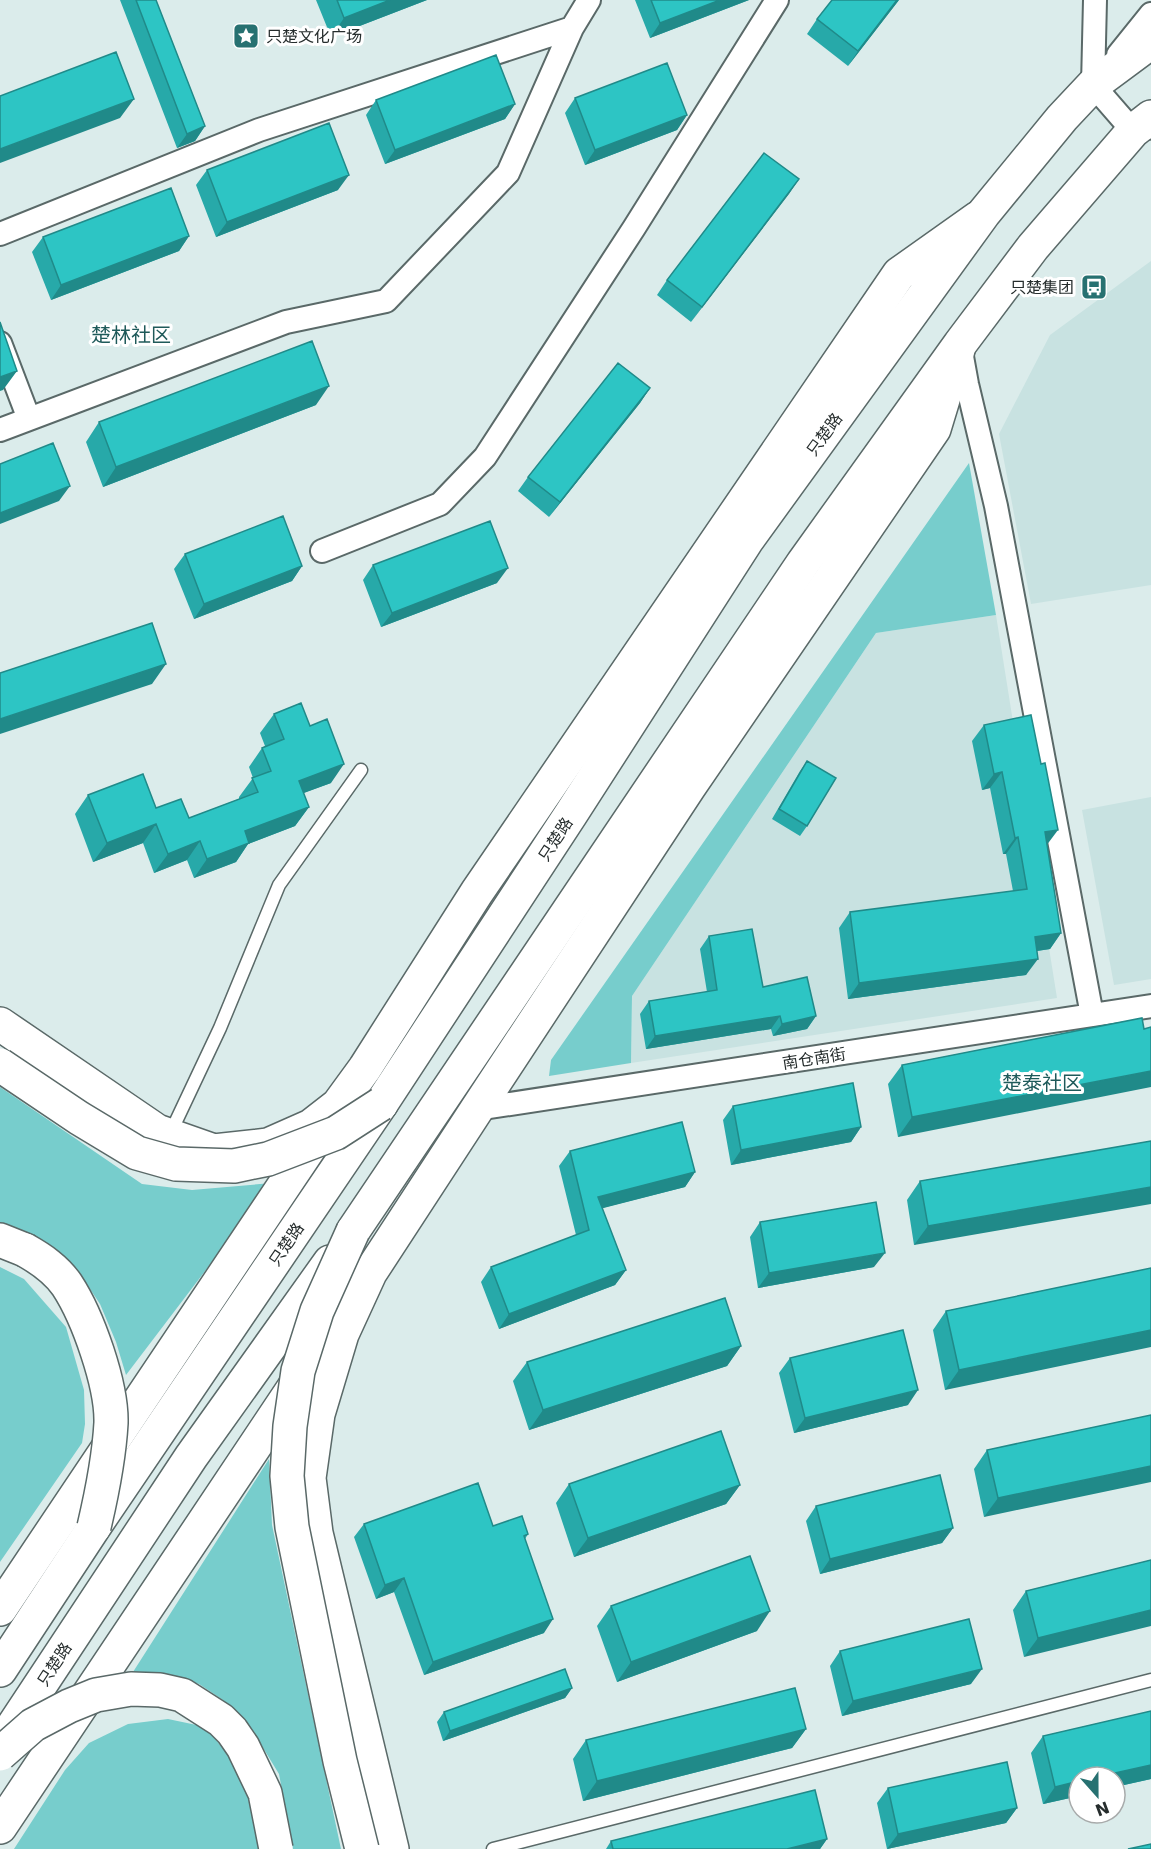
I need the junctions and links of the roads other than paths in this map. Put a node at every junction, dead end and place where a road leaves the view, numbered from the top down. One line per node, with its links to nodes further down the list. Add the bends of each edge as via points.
1 (589, 0): 5 (street)
2 (777, 0): 15 (street, via 485,457 440,504)
3 (1095, 0): 7 (street)
4 (1151, 14): 7 (street)
5 (572, 28): 10 (street, via 259,130); 13 (street, via 508,173 386,301 286,322)
6 (1151, 42): 7 (main road, 只楚路)
7 (1093, 85): 8 (street); 9 (main road, 只楚路)
8 (1145, 125): 12 (main road, 只楚路, via 1033,247)
9 (984, 213): 21 (main road, 只楚路, via 747,540); 22 (main road, via 899,274 477,892)
10 (0, 234)
11 (0, 343): 13 (street)
12 (960, 344): 18 (street, via 996,506); 23 (main road, via 934,429 689,787); 25 (main road, 只楚路, via 803,563)
13 (29, 419): 14 (street)
14 (0, 430)
15 (322, 551)
16 (361, 770): 24 (lane, via 279,885 220,1028)
17 (1151, 1006): 18 (street, 南仓南街)
18 (1092, 1015): 23 (street, 南仓南街)
19 (0, 1024): 24 (main road, via 157,1131)
20 (0, 1065): 21 (main road, bridge, via 138,1153 176,1164 234,1166 268,1159 336,1133)
21 (381, 1104): 28 (main road, 只楚路, bridge)
22 (338, 1105): 24 (main road, via 310,1126 268,1145 214,1151); 29 (main road)
23 (477, 1109): 27 (main road)
24 (169, 1135)
25 (353, 1231): 32 (main road, 只楚路, bridge, via 191,1457); 36 (main road, bridge, via 317,1311 298,1371 287,1476 300,1569)
26 (0, 1240): 28 (main road, bridge, via 38,1257 67,1284 107,1381 111,1423)
27 (370, 1273): 34 (main road); 37 (main road, via 339,1345 318,1414 309,1478 316,1533)
28 (94, 1527): 30 (main road, 只楚路)
29 (0, 1609)
30 (0, 1670)
31 (1151, 1680): 38 (lane)
32 (0, 1746)
33 (0, 1754): 35 (main road, bridge, via 33,1725 96,1695 131,1689 160,1689 182,1695 221,1720 243,1747 265,1793)
34 (0, 1827)
35 (276, 1849)
36 (362, 1849)
37 (392, 1849)
38 (493, 1849)

